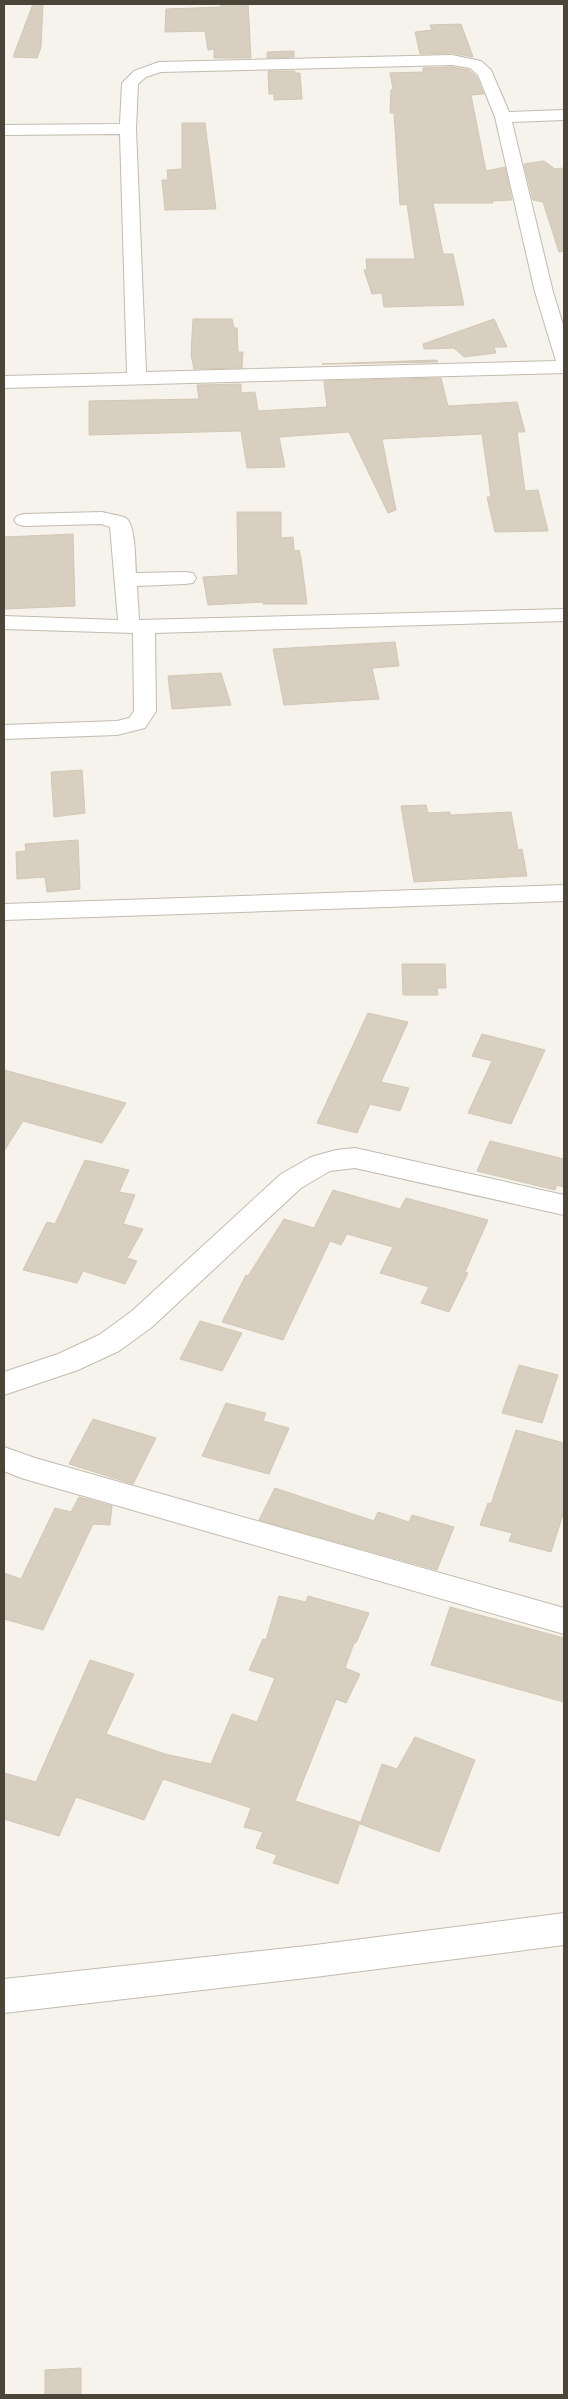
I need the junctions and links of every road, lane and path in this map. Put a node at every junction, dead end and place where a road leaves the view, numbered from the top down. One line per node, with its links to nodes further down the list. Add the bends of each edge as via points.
1 (564, 115): 2 (street)
2 (503, 117): 3 (street, via 486,74 474,64 452,60 159,67 140,74 130,83); 5 (street)
3 (128, 129): 4 (street); 9 (street)
4 (4, 130)
5 (544, 292): 6 (street); 7 (street)
6 (564, 292)
7 (564, 359)
8 (564, 367): 9 (street)
9 (137, 378): 10 (street)
10 (4, 382)
11 (24, 520): 13 (street, via 102,518 119,522)
12 (185, 578): 13 (street)
13 (125, 580): 16 (street)
14 (564, 615): 16 (street)
15 (4, 624): 16 (street)
16 (136, 627): 17 (street, via 145,712 137,723 117,728)
17 (4, 732)
18 (564, 893): 19 (street)
19 (4, 912)
20 (564, 1205): 21 (street, via 355,1158 328,1159 291,1181 142,1319 109,1342 68,1362)
21 (4, 1384)
22 (4, 1459): 23 (street)
23 (564, 1621)
24 (564, 1929): 25 (street)
25 (4, 1996)

